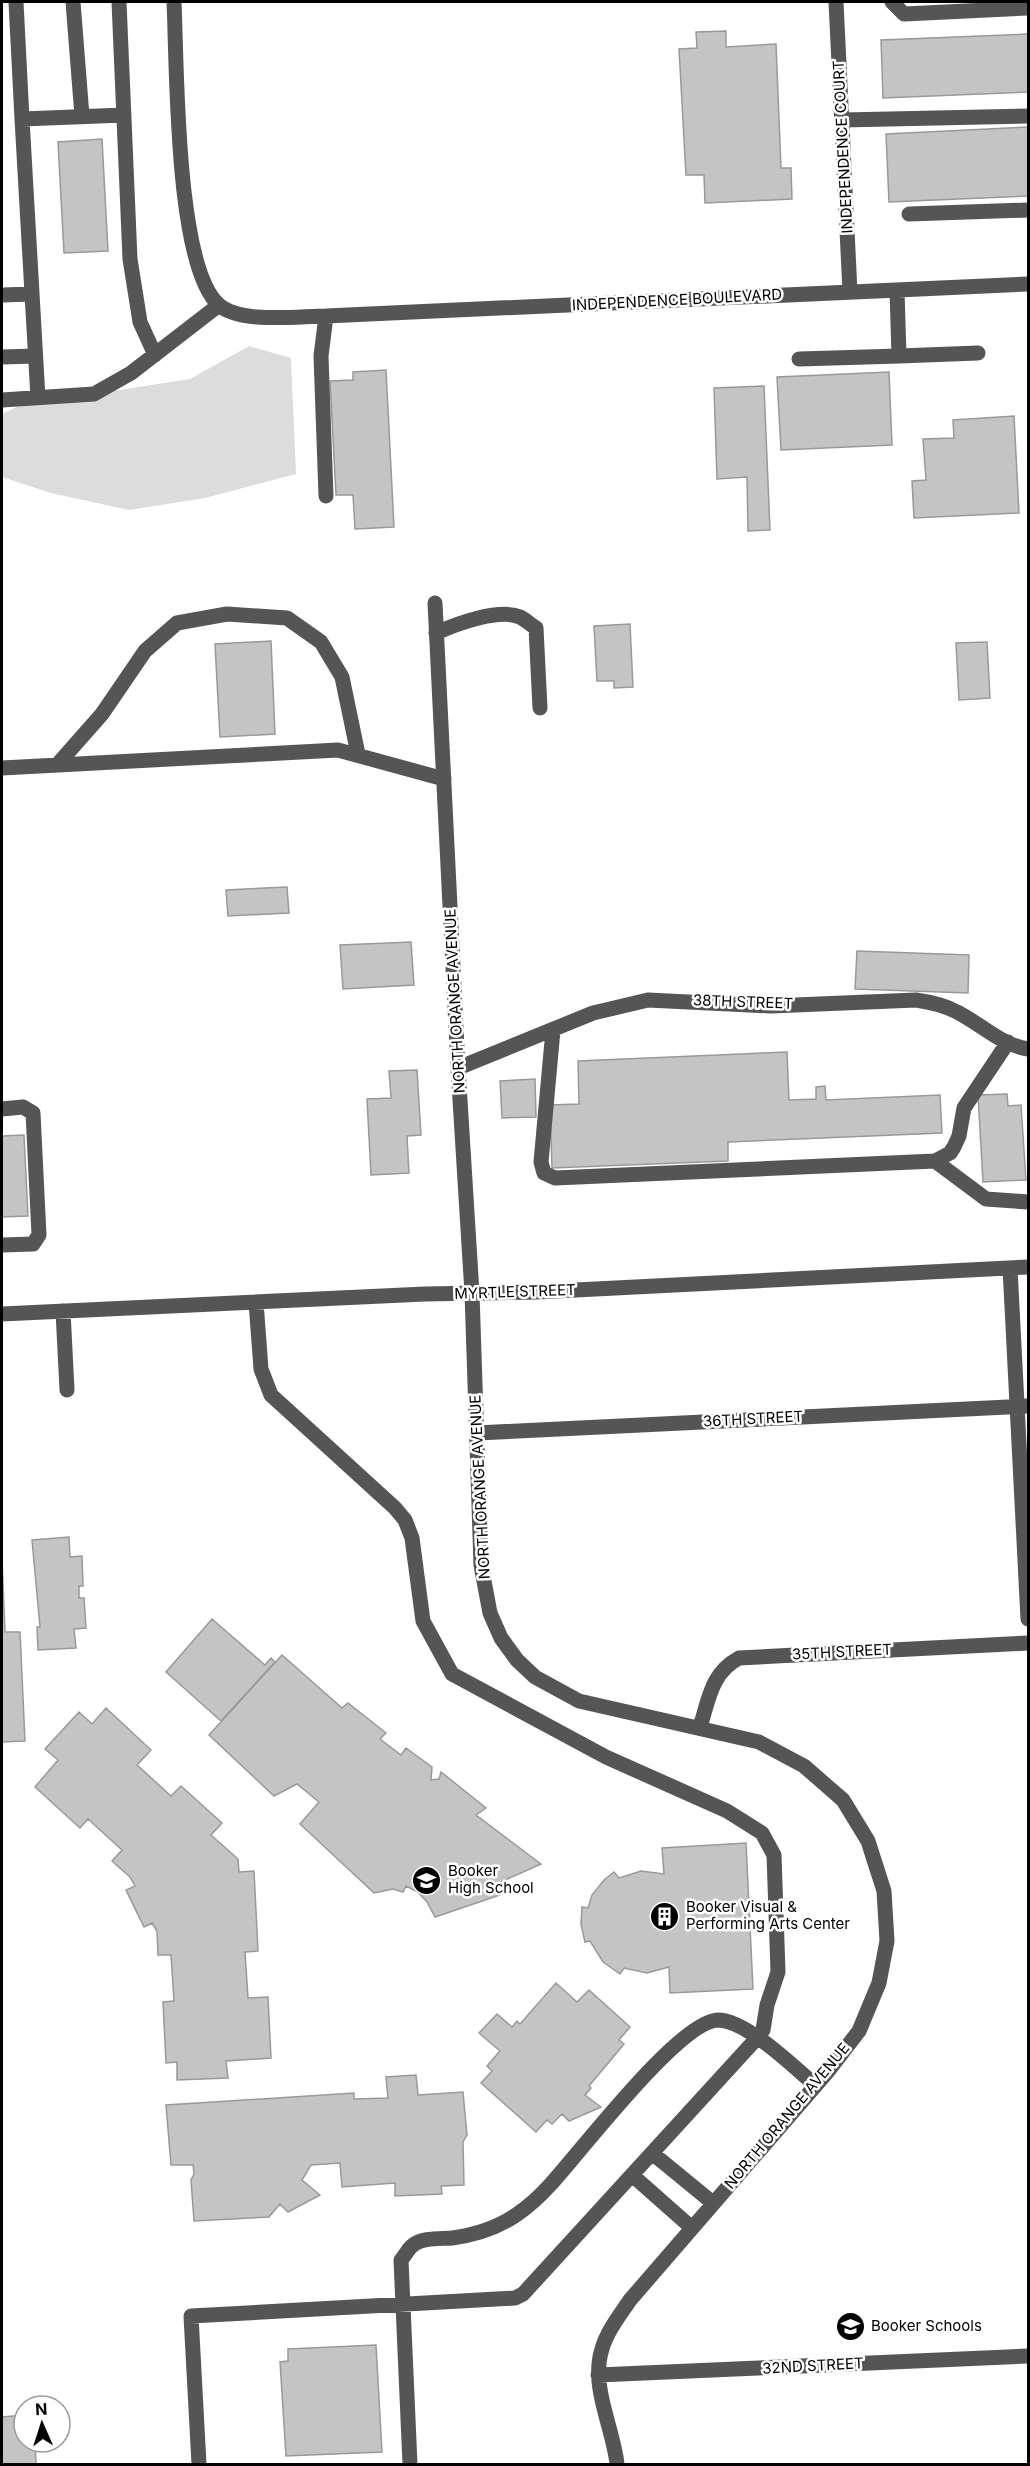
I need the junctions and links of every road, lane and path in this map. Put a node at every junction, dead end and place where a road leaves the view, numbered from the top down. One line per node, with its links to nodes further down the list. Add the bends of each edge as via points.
1 (16, 2): 11 (street)
2 (73, 2): 9 (street)
3 (119, 2): 8 (street)
4 (174, 2): 20 (street, via 190,243 203,281)
5 (836, 2): 12 (street, INDEPENDENCE COURT)
6 (892, 2): 7 (street, via 904,14)
7 (1029, 8)
8 (124, 115): 9 (street); 23 (street, via 130,258 140,322)
9 (82, 116): 11 (street)
10 (1029, 116): 12 (street)
11 (22, 119): 18 (street)
12 (842, 120): 17 (street, INDEPENDENCE COURT)
13 (1029, 210): 14 (street)
14 (909, 214)
15 (1029, 284): 16 (street, INDEPENDENCE BOULEVARD)
16 (897, 290): 17 (street, INDEPENDENCE BOULEVARD); 25 (street)
17 (850, 292): 21 (street, INDEPENDENCE BOULEVARD)
18 (32, 294): 19 (street); 24 (street)
19 (2, 295)
20 (219, 305): 21 (street, INDEPENDENCE BOULEVARD, via 245,316); 23 (street)
21 (326, 316): 30 (street, via 321,356)
22 (978, 353): 25 (street)
23 (155, 355): 28 (street, via 94,394)
24 (35, 356): 26 (street); 28 (street)
25 (899, 356): 27 (street)
26 (2, 357)
27 (799, 359)
28 (38, 398): 29 (street)
29 (2, 400)
30 (326, 496)
31 (435, 603): 32 (street, NORTH ORANGE AVENUE)
32 (436, 633): 33 (street, via 498,615 519,616 536,628); 37 (street, NORTH ORANGE AVENUE)
33 (540, 708)
34 (358, 754): 35 (street, via 338,750); 35 (street, via 342,677 321,642 287,618 227,614 177,623 145,651 102,714); 37 (street)
35 (57, 765): 36 (street)
36 (2, 768)
37 (444, 779): 41 (street, NORTH ORANGE AVENUE)
38 (553, 1030): 39 (street, 38TH STREET, via 593,1013 648,1000 771,1006 916,1000 957,1012); 41 (street, 38TH STREET); 43 (street, via 541,1150 542,1169 548,1177)
39 (1008, 1042): 40 (street, 38TH STREET); 43 (street, via 964,1108 954,1147)
40 (1029, 1049)
41 (458, 1068): 48 (street, NORTH ORANGE AVENUE)
42 (2, 1109): 45 (street, via 23,1107 33,1113 39,1235 33,1244)
43 (935, 1161): 44 (street, via 986,1199)
44 (1029, 1202)
45 (2, 1245)
46 (1029, 1267): 47 (street, MYRTLE STREET)
47 (1010, 1268): 48 (street, MYRTLE STREET); 53 (street)
48 (472, 1293): 49 (street, MYRTLE STREET); 54 (street, NORTH ORANGE AVENUE)
49 (256, 1302): 50 (street, MYRTLE STREET); 58 (street, via 261,1369 271,1395 405,1521 412,1538 423,1621 452,1674 606,1757 727,1811 762,1833 774,1855 778,1972)
50 (63, 1311): 51 (street, MYRTLE STREET); 52 (street)
51 (2, 1314)
52 (67, 1390)
53 (1023, 1406): 54 (street, 36TH STREET); 55 (street)
54 (477, 1433): 57 (street, NORTH ORANGE AVENUE, via 485,1588 501,1638 517,1660 535,1677 579,1701)
55 (1029, 1619)
56 (1029, 1643): 57 (street, 35TH STREET, via 739,1658 726,1665 715,1680)
57 (700, 1727): 59 (street, NORTH ORANGE AVENUE, via 759,1743 804,1766 843,1800 868,1841 884,1891 887,1941 879,1983 859,2031)
58 (758, 2037): 59 (street); 60 (street); 64 (street, via 717,2020 687,2035 606,2118 550,2186 516,2215 493,2228 414,2244 402,2260)
59 (815, 2085): 62 (street, NORTH ORANGE AVENUE)
60 (652, 2153): 61 (street); 62 (street)
61 (632, 2175): 63 (street); 64 (street, via 530,2288 515,2298)
62 (713, 2203): 63 (street, NORTH ORANGE AVENUE)
63 (692, 2228): 66 (street, NORTH ORANGE AVENUE, via 610,2329 601,2350)
64 (402, 2304): 67 (street, via 191,2316); 68 (street)
65 (1029, 2356): 66 (street, 32ND STREET)
66 (598, 2375): 69 (street, NORTH ORANGE AVENUE)
67 (198, 2464)
68 (410, 2464)
69 (617, 2464)

